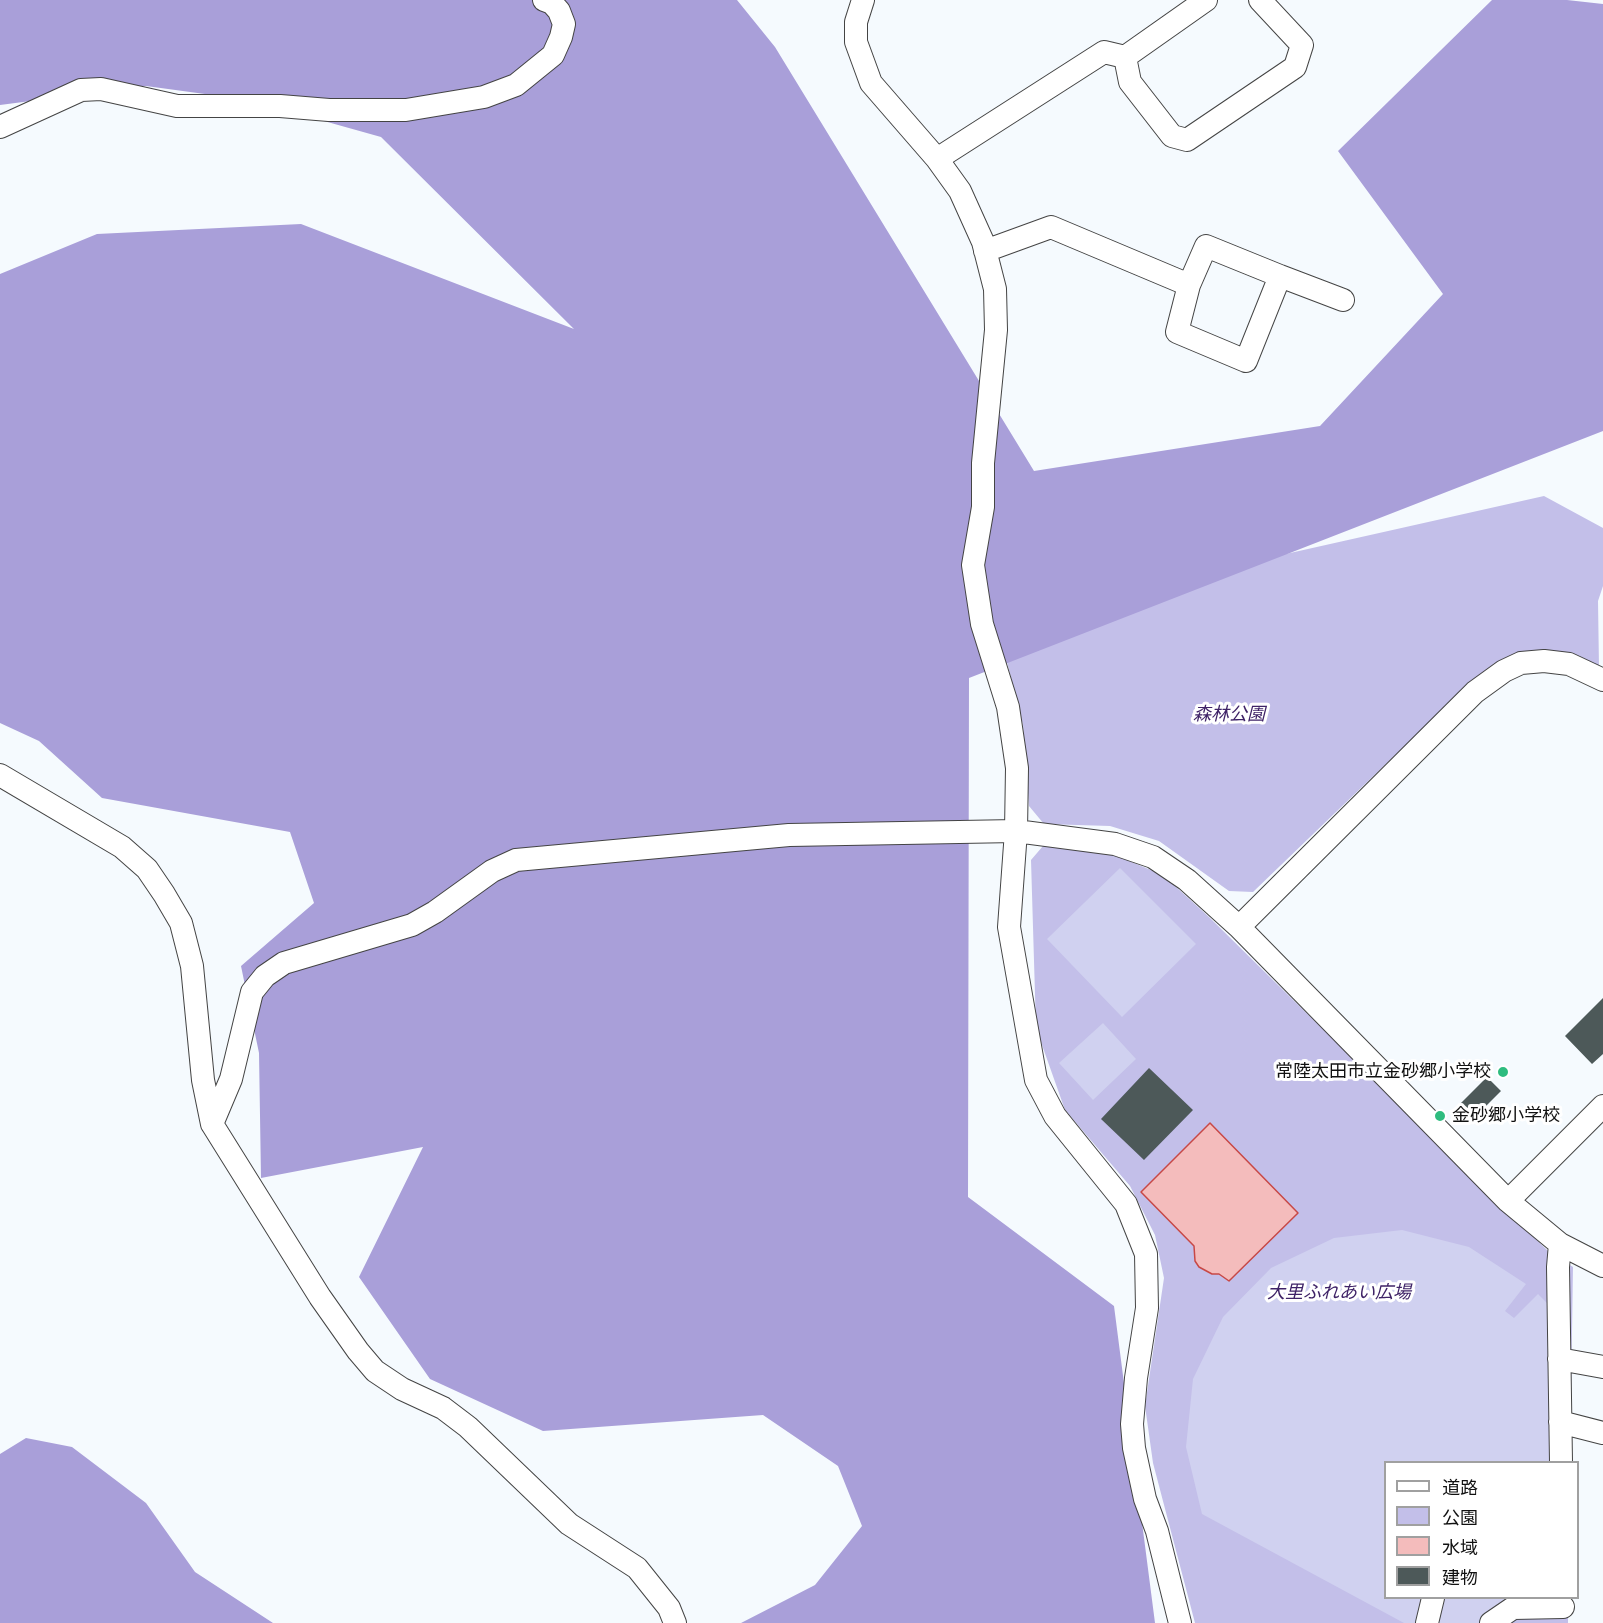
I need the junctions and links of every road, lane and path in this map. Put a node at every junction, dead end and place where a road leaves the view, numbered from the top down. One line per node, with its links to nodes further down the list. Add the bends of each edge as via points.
1 (544, 0): 6 (street, via 559,11 564,24 553,55 516,85 484,97 406,110 329,110 177,106 101,89 81,90)
2 (863, 0): 7 (street, via 856,22 856,42 871,83)
3 (1206, 0): 5 (street)
4 (1260, 0): 5 (street, via 1302,45 1295,67 1187,140 1172,136 1130,82)
5 (1125, 57): 7 (street, via 1104,52)
6 (0, 127)
7 (937, 159): 8 (street, via 960,191)
8 (985, 251): 10 (street, via 1051,227); 14 (street, via 995,289 996,330 983,463 983,507 973,565 982,624 1008,707 1017,768)
9 (1280, 276): 10 (street, via 1206,246); 10 (street, via 1246,361 1177,332); 11 (street)
10 (1189, 285)
11 (1343, 300)
12 (1603, 680): 15 (street, via 1569,664 1544,661 1521,663 1497,676 1467,700)
13 (0, 775): 17 (street, via 122,847 147,869 164,894 181,923 192,966 203,1080)
14 (1016, 831): 15 (street, via 1114,844 1153,857 1187,880); 17 (street, via 789,835 516,860 492,871 412,925 284,963 265,976 252,992 231,1079); 29 (street, via 1009,927 1036,1080 1055,1116 1126,1204 1146,1254 1147,1308 1136,1378 1134,1440 1145,1498)
15 (1239, 927): 18 (street)
16 (1603, 1106): 18 (street)
17 (212, 1124): 28 (street, via 320,1298 375,1371 443,1408 569,1524 637,1568 669,1608)
18 (1508, 1201): 19 (street)
19 (1560, 1244): 20 (street); 21 (street)
20 (1603, 1266)
21 (1559, 1359): 22 (street); 23 (street)
22 (1603, 1367)
23 (1560, 1422): 24 (street); 25 (street)
24 (1603, 1433)
25 (1561, 1461)
26 (1433, 1599): 30 (street)
27 (1563, 1609): 31 (street, via 1513,1608)
28 (675, 1623)
29 (1180, 1623)
30 (1427, 1623)
31 (1491, 1623)

